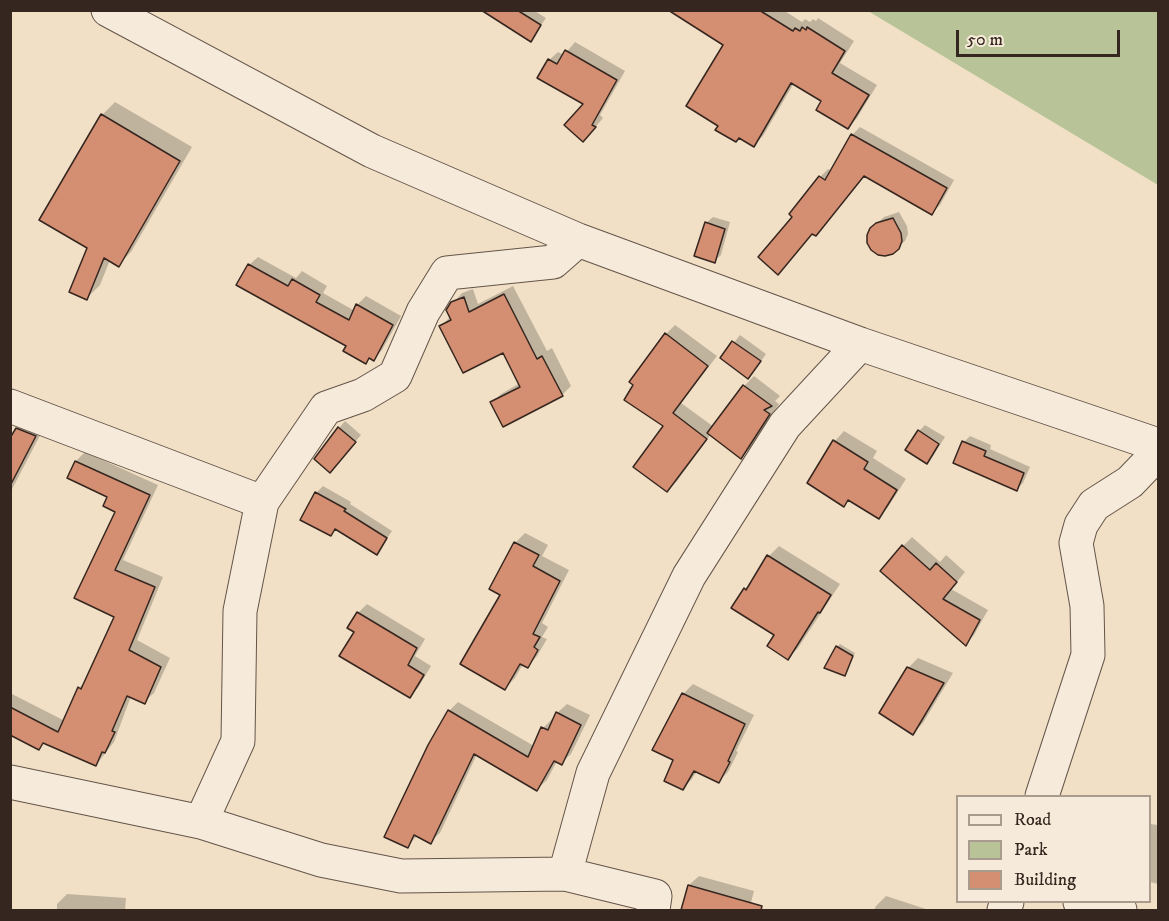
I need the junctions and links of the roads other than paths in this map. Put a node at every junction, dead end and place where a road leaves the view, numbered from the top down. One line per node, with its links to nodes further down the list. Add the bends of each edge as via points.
1 (108, 10): 2 (street, via 372,151)
2 (578, 240): 3 (street); 7 (street, via 554,262 447,273 423,312 395,376 363,395 326,408)
3 (860, 344): 5 (street); 11 (street, via 785,425 689,576 592,773)
4 (10, 406): 7 (street)
5 (1158, 445)
6 (1158, 453): 9 (street, via 1130,482 1094,505 1081,525 1076,543 1087,606 1088,655)
7 (262, 502): 10 (street, via 240,611 238,741)
8 (10, 782): 10 (street)
9 (1042, 795)
10 (201, 822): 11 (street, via 321,860 401,876)
11 (566, 874): 13 (street, via 655,896)
12 (1085, 903): 14 (street)
13 (653, 910)
14 (1120, 910)

